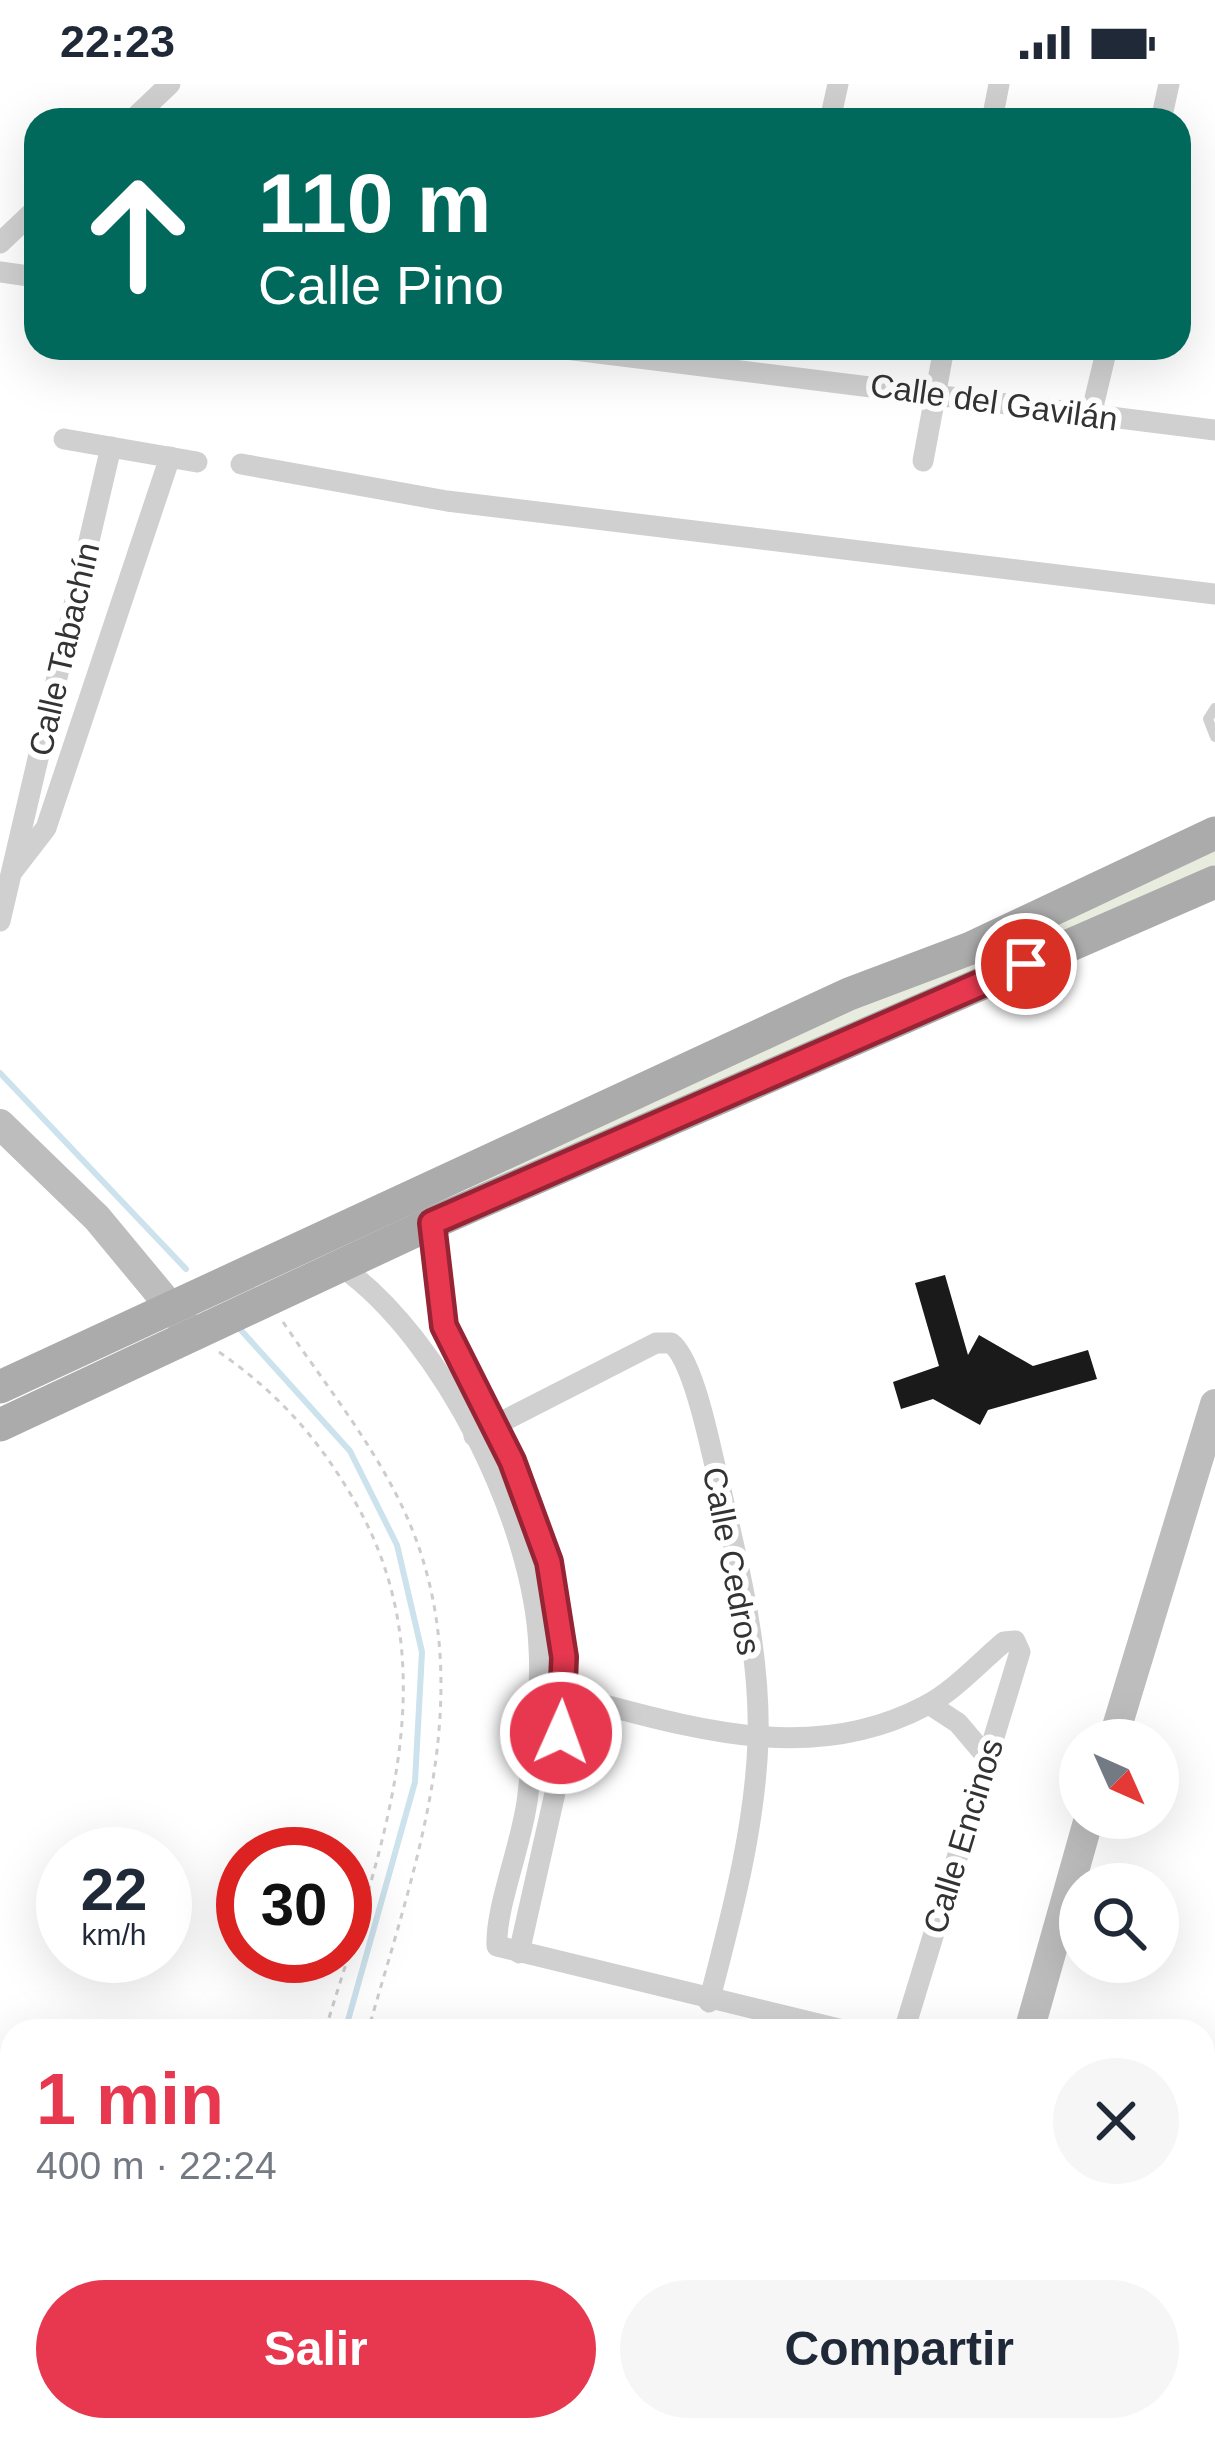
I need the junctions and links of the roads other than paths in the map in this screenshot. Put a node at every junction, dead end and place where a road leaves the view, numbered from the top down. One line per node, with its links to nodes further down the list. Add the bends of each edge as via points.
1 (170, 84): 2 (street)
2 (145, 108)
3 (24, 220): 4 (street)
4 (0, 243)
5 (680, 360): 9 (street, Calle del Gavilán)
6 (778, 360): 9 (street)
7 (941, 360): 10 (street)
8 (1104, 360): 11 (street)
9 (775, 373): 10 (street, Calle del Gavilán)
10 (934, 392): 11 (street, Calle del Gavilán); 16 (street)
11 (1091, 416): 12 (street, Calle del Gavilán)
12 (1215, 430)
13 (64, 439): 14 (street)
14 (111, 447): 15 (street); 23 (street, Calle Tabachín)
15 (170, 457): 17 (street); 23 (street, via 46,827)
16 (923, 461)
17 (197, 462)
18 (241, 464): 19 (street, via 447,501)
19 (1215, 594)
20 (1215, 708): 21 (lane, via 1208,718)
21 (1215, 737)
22 (1215, 833): 27 (main road, via 971,948 849,994)
23 (12, 873): 25 (street, Calle Tabachín)
24 (1215, 882): 27 (main road)
25 (0, 921)
26 (0, 1124): 31 (street, via 97,1218)
27 (429, 1208): 28 (main road); 29 (street); 31 (main road)
28 (342, 1267): 30 (street); 31 (main road, via 268,1301)
29 (438, 1301): 30 (street); 32 (street)
30 (398, 1318): 33 (street)
31 (185, 1322): 34 (main road); 37 (main road)
32 (457, 1358): 33 (street); 36 (street)
33 (434, 1367): 38 (street)
34 (0, 1387)
35 (1215, 1404): 42 (street)
36 (496, 1424): 38 (street, Calle Cedros); 40 (street, via 549,1562); 43 (street, Calle Cedros, via 656,1343 678,1349 742,1580)
37 (0, 1425)
38 (474, 1436): 39 (street, via 524,1562)
39 (538, 1688): 40 (street); 46 (street, via 528,1801 496,1942)
40 (563, 1694): 43 (street, via 677,1728); 46 (street, via 549,1834)
41 (929, 1705): 43 (street, via 854,1730); 44 (street); 44 (street, Calle Encinos, via 1004,1642 1015,1642 1020,1652)
42 (1118, 1719)
43 (758, 1739): 47 (street, Calle Cedros, via 740,1871)
44 (986, 1756): 49 (street, Calle Encinos)
45 (1083, 1839): 50 (street)
46 (519, 1954): 47 (street)
47 (709, 2002): 48 (street)
48 (790, 2019)
49 (908, 2019)
50 (1032, 2019)

